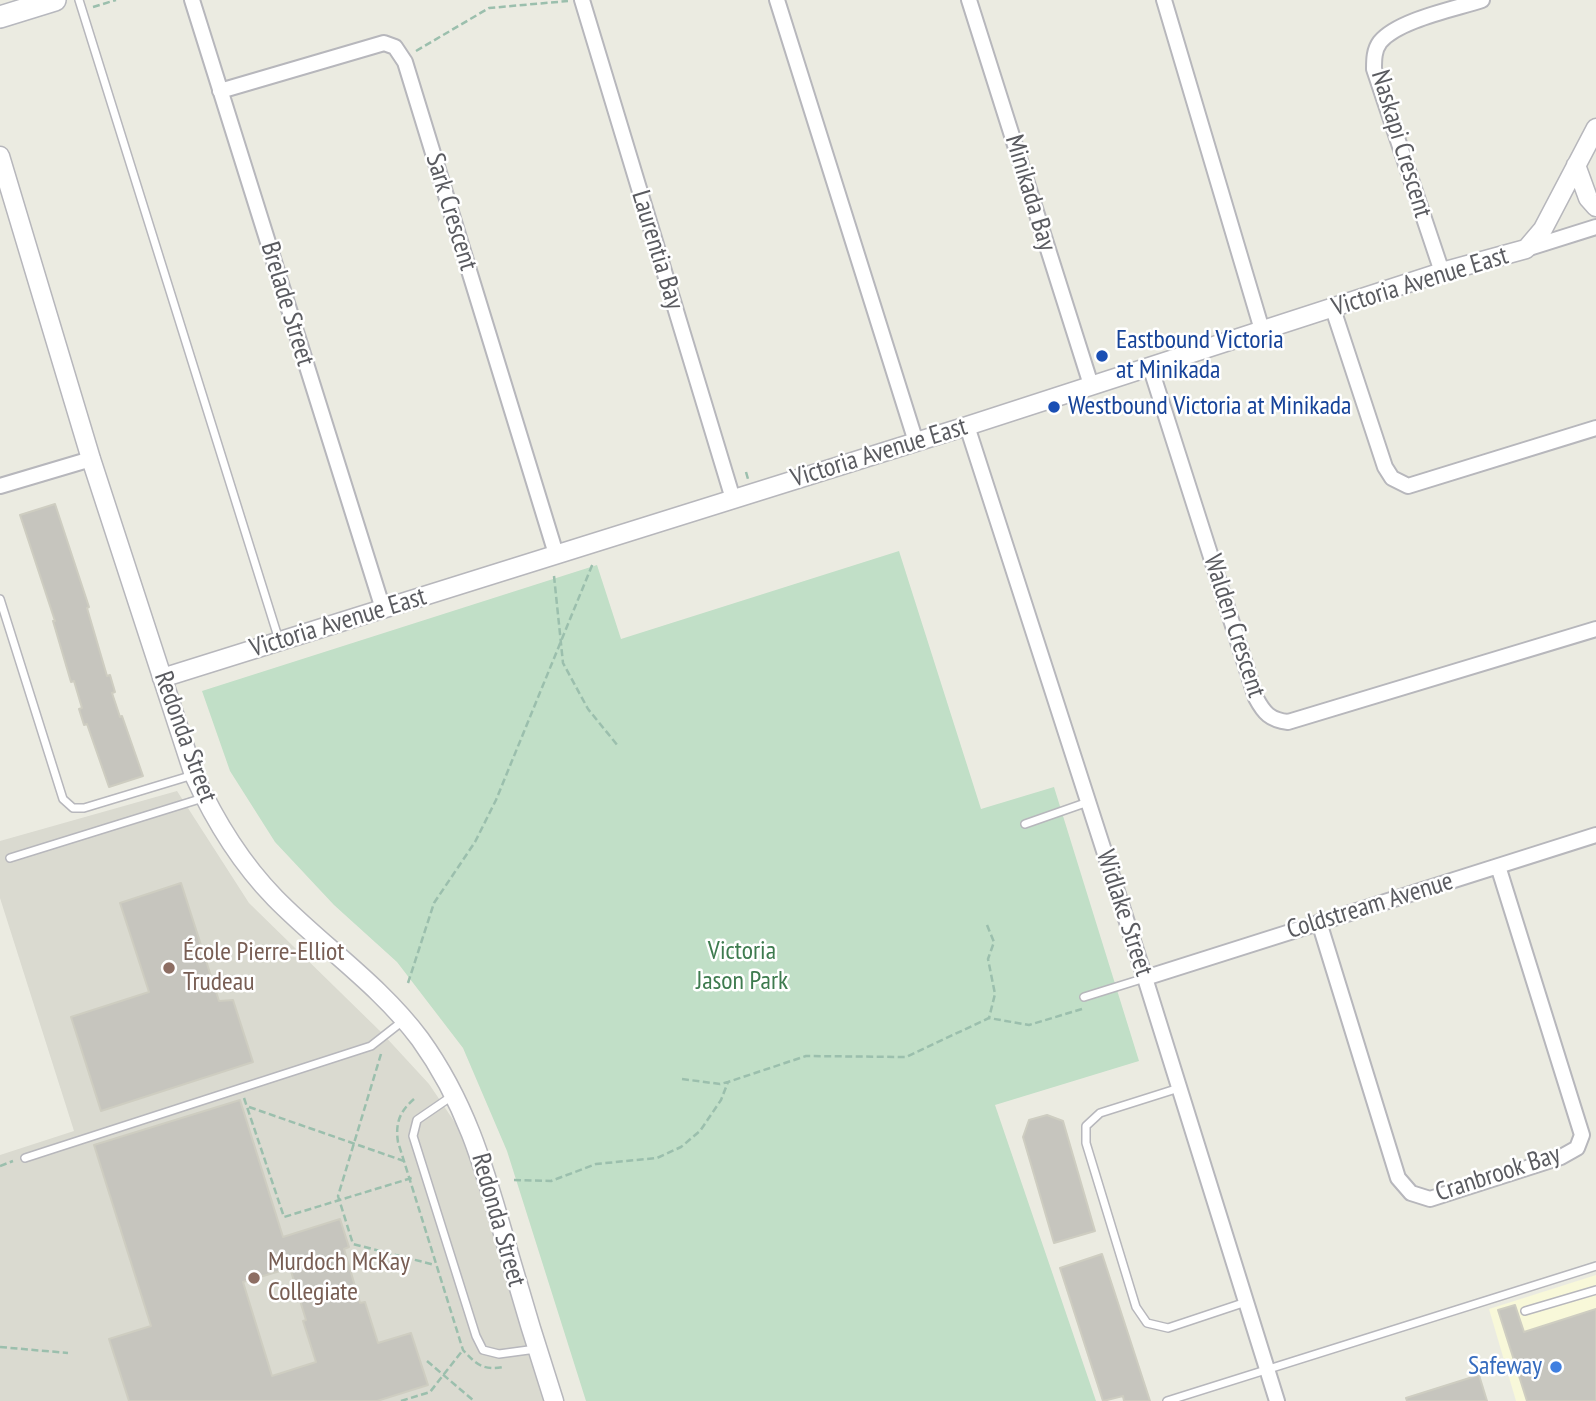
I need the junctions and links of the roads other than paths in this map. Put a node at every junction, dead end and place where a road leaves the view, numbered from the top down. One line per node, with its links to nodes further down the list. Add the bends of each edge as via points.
1 (55, 0): 9 (main road)
2 (79, 0): 32 (lane)
3 (192, 0): 10 (street, Brelade Street)
4 (777, 0): 24 (street)
5 (970, 0): 21 (street, Minikada Bay)
6 (1164, 0): 19 (street)
7 (1482, 0): 17 (street, Naskapi Crescent, via 1404,25 1380,42 1374,55 1374,69)
8 (582, 1): 27 (street, Laurentia Bay)
9 (0, 17)
10 (220, 91): 28 (street, Sark Crescent, via 384,43 395,47 405,62); 30 (street, Brelade Street)
11 (1596, 128): 13 (street)
12 (0, 156): 25 (street, Redonda Street)
13 (1576, 165): 14 (street); 16 (street, via 1543,229)
14 (1596, 207)
15 (1596, 227): 16 (street, Victoria Avenue East)
16 (1526, 249): 17 (street, Victoria Avenue East)
17 (1442, 272): 18 (street, Victoria Avenue East)
18 (1334, 309): 19 (street, Victoria Avenue East); 23 (street, via 1385,467 1392,478 1408,486)
19 (1262, 330): 20 (street, Victoria Avenue East)
20 (1150, 366): 21 (street, Victoria Avenue East); 31 (street, Walden Crescent, via 1255,698 1274,720 1288,722)
21 (1091, 385): 22 (street, Victoria Avenue East)
22 (967, 426): 24 (street, Victoria Avenue East); 36 (street, Widlake Street)
23 (1596, 428)
24 (916, 442): 27 (street, Victoria Avenue East)
25 (91, 459): 26 (street); 33 (street, Redonda Street)
26 (0, 486)
27 (733, 499): 28 (street, Victoria Avenue East)
28 (556, 555): 30 (street, Victoria Avenue East)
29 (0, 599): 34 (lane, via 64,799 72,808)
30 (383, 609): 32 (street, Victoria Avenue East)
31 (1596, 629)
32 (279, 641): 33 (street, Victoria Avenue East)
33 (162, 678): 34 (street, Redonda Street)
34 (194, 775): 35 (street, Redonda Street)
35 (204, 797): 39 (lane); 44 (street, Redonda Street, via 233,846 274,897)
36 (1088, 802): 37 (lane); 42 (street, Widlake Street)
37 (1025, 824)
38 (1596, 835): 40 (street, Coldstream Avenue)
39 (10, 858)
40 (1498, 866): 41 (street, Coldstream Avenue); 41 (street, Cranbrook Bay, via 1582,1135 1577,1148 1560,1157 1430,1199 1411,1193 1398,1178)
41 (1319, 922): 42 (street, Coldstream Avenue)
42 (1145, 978): 43 (lane); 45 (street, Widlake Street)
43 (1084, 997)
44 (404, 1020): 46 (street, Redonda Street); 47 (lane, via 372,1046)
45 (1179, 1088): 50 (street, Widlake Street); 50 (lane, via 1100,1112 1086,1126 1086,1143 1136,1307 1147,1323 1168,1328)
46 (454, 1094): 52 (street, Redonda Street, via 483,1163); 52 (lane, via 417,1120 413,1136 476,1336 483,1350 499,1354)
47 (25, 1158)
48 (1596, 1266): 53 (lane)
49 (1596, 1290): 51 (lane)
50 (1246, 1302): 53 (street, Widlake Street)
51 (1525, 1311)
52 (536, 1349): 54 (street, Redonda Street)
53 (1267, 1369): 55 (lane); 56 (street, Widlake Street)
54 (554, 1401)
55 (1167, 1401)
56 (1277, 1401)

